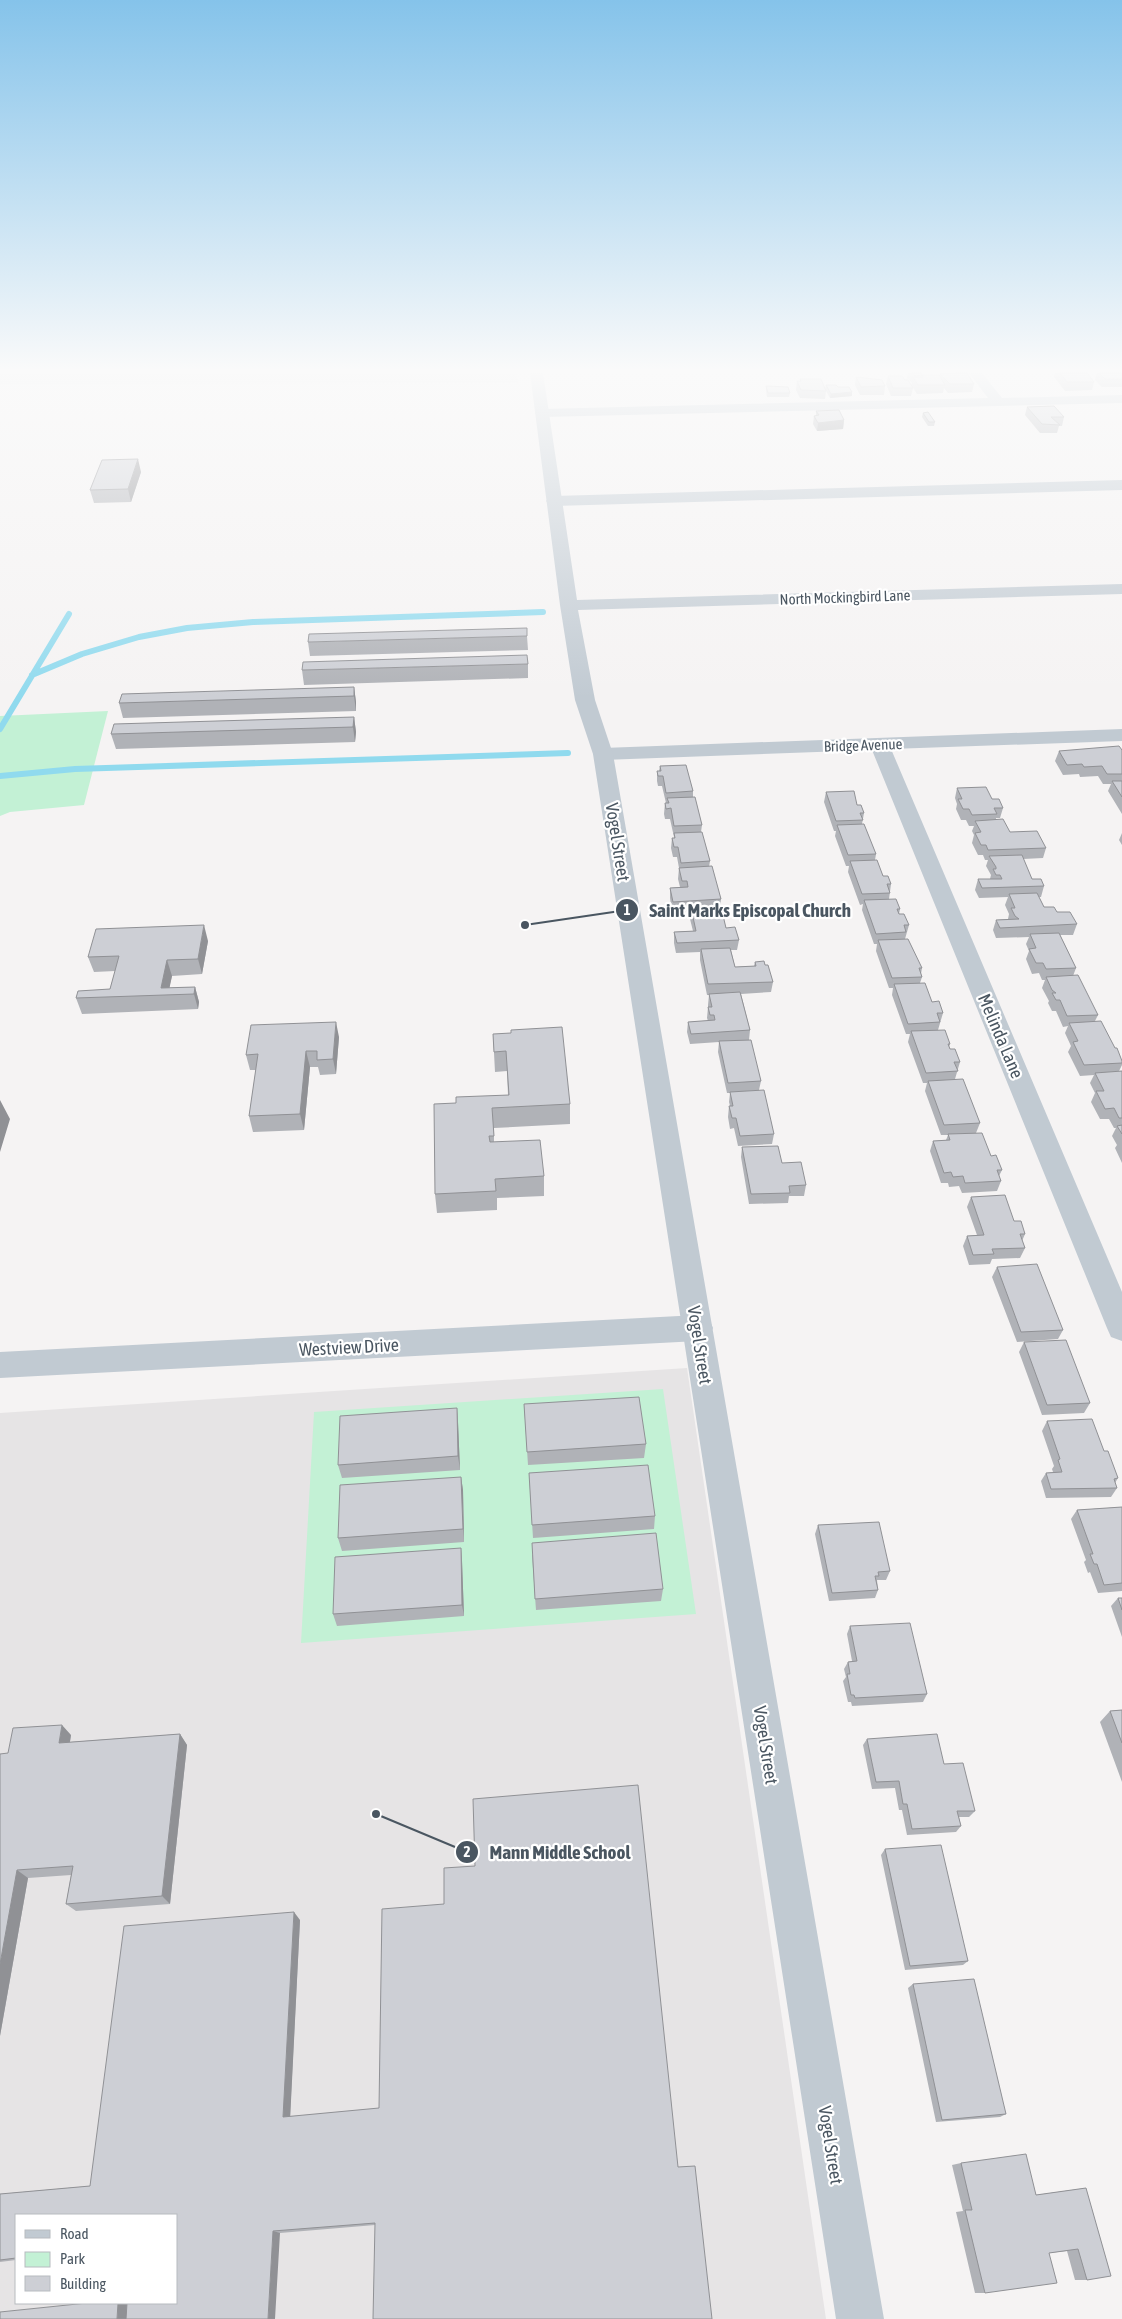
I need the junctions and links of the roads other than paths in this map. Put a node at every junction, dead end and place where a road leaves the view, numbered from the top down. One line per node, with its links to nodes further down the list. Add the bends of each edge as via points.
1 (551, 481): 3 (street, Vogel Street)
2 (1122, 485): 3 (street)
3 (554, 501): 5 (street, Vogel Street)
4 (1122, 589): 5 (street, North Mockingbird Lane)
5 (569, 605): 8 (street, Vogel Street, via 586,700)
6 (1122, 735): 7 (street, Bridge Avenue)
7 (879, 744): 8 (street, Bridge Avenue); 10 (street, Melinda Lane)
8 (603, 754): 9 (street, Vogel Street)
9 (698, 1328): 11 (street, Westview Drive); 12 (street, Vogel Street)
10 (1122, 1328)
11 (0, 1365)
12 (860, 2319)

